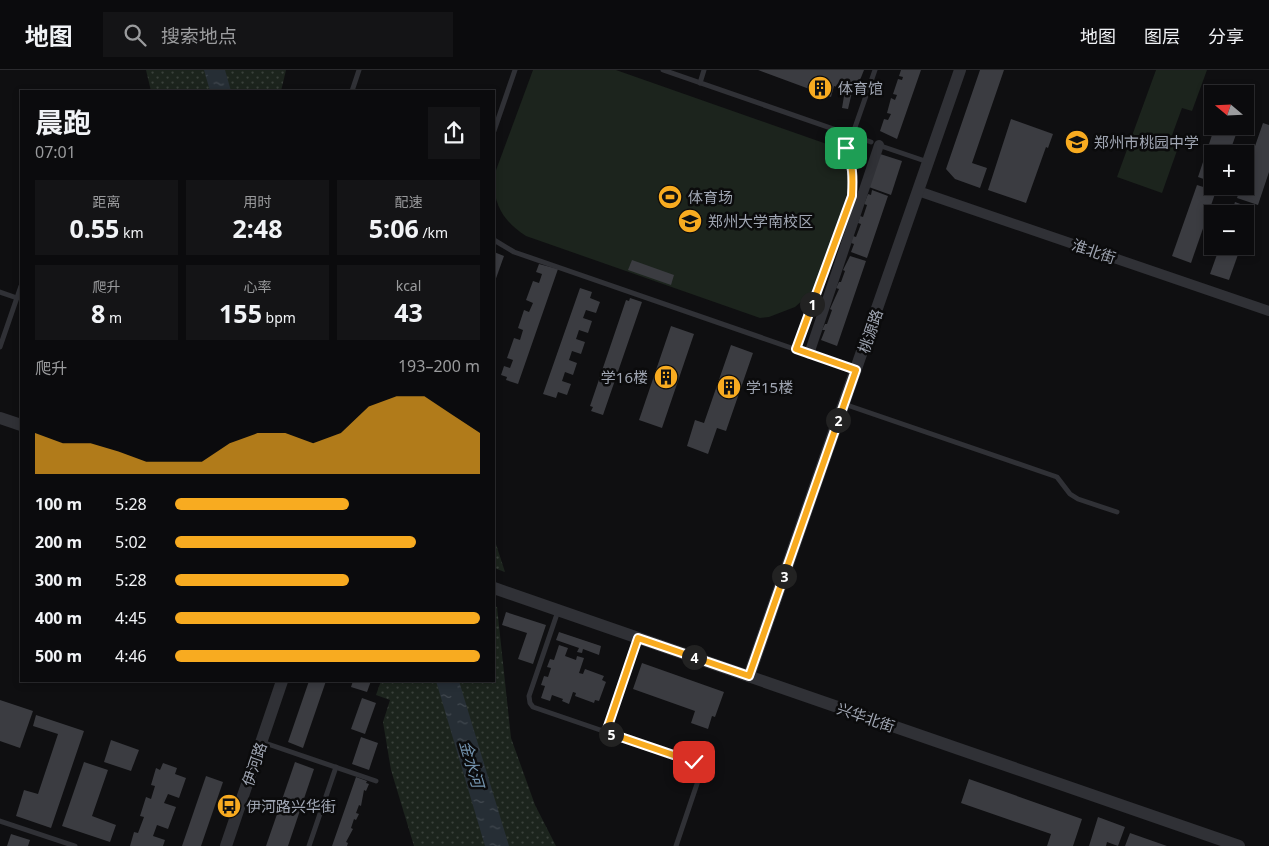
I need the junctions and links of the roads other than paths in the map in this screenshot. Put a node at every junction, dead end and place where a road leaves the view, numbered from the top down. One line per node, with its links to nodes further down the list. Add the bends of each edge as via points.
1 (359, 70): 9 (lane)
2 (515, 70): 10 (lane)
3 (663, 70): 7 (lane)
4 (704, 70): 8 (lane)
5 (876, 70): 12 (lane)
6 (960, 70): 14 (street, 桃源路)
7 (671, 71): 8 (lane)
8 (700, 83): 11 (lane)
9 (352, 90)
10 (495, 128)
11 (831, 129): 12 (lane); 22 (lane, via 851,159 854,176 852,196)
12 (852, 136): 13 (lane)
13 (876, 144): 14 (lane); 23 (street)
14 (928, 162): 15 (street, 桃源路)
15 (918, 191): 20 (street, 淮北街); 24 (street, 桃源路)
16 (495, 241): 22 (lane, via 514,252)
17 (20, 289): 19 (lane)
18 (0, 292): 19 (lane)
19 (17, 298): 21 (lane)
20 (1269, 312)
21 (0, 347)
22 (796, 349): 23 (lane)
23 (809, 354): 24 (lane)
24 (856, 370): 25 (street, 桃源路)
25 (844, 404): 28 (lane, via 1057,476 1070,494 1078,499); 32 (street, 桃源路)
26 (0, 418): 27 (street)
27 (20, 425)
28 (1117, 512)
29 (495, 588): 30 (street, 兴华北街)
30 (559, 610): 31 (street, 兴华北街); 34 (lane, via 529,696 530,703 533,707)
31 (638, 638): 32 (street, 兴华北街); 34 (lane)
32 (749, 676): 45 (street, 兴华北街)
33 (282, 682): 35 (street, 伊河路)
34 (606, 732): 44 (lane, via 694,762 700,768)
35 (261, 742): 36 (lane); 42 (street, 伊河路)
36 (336, 767): 37 (lane); 43 (lane)
37 (376, 781)
38 (0, 820): 39 (lane)
39 (54, 839): 40 (lane); 41 (lane)
40 (51, 846)
41 (75, 846)
42 (226, 846)
43 (309, 846)
44 (676, 846)
45 (1239, 846)

